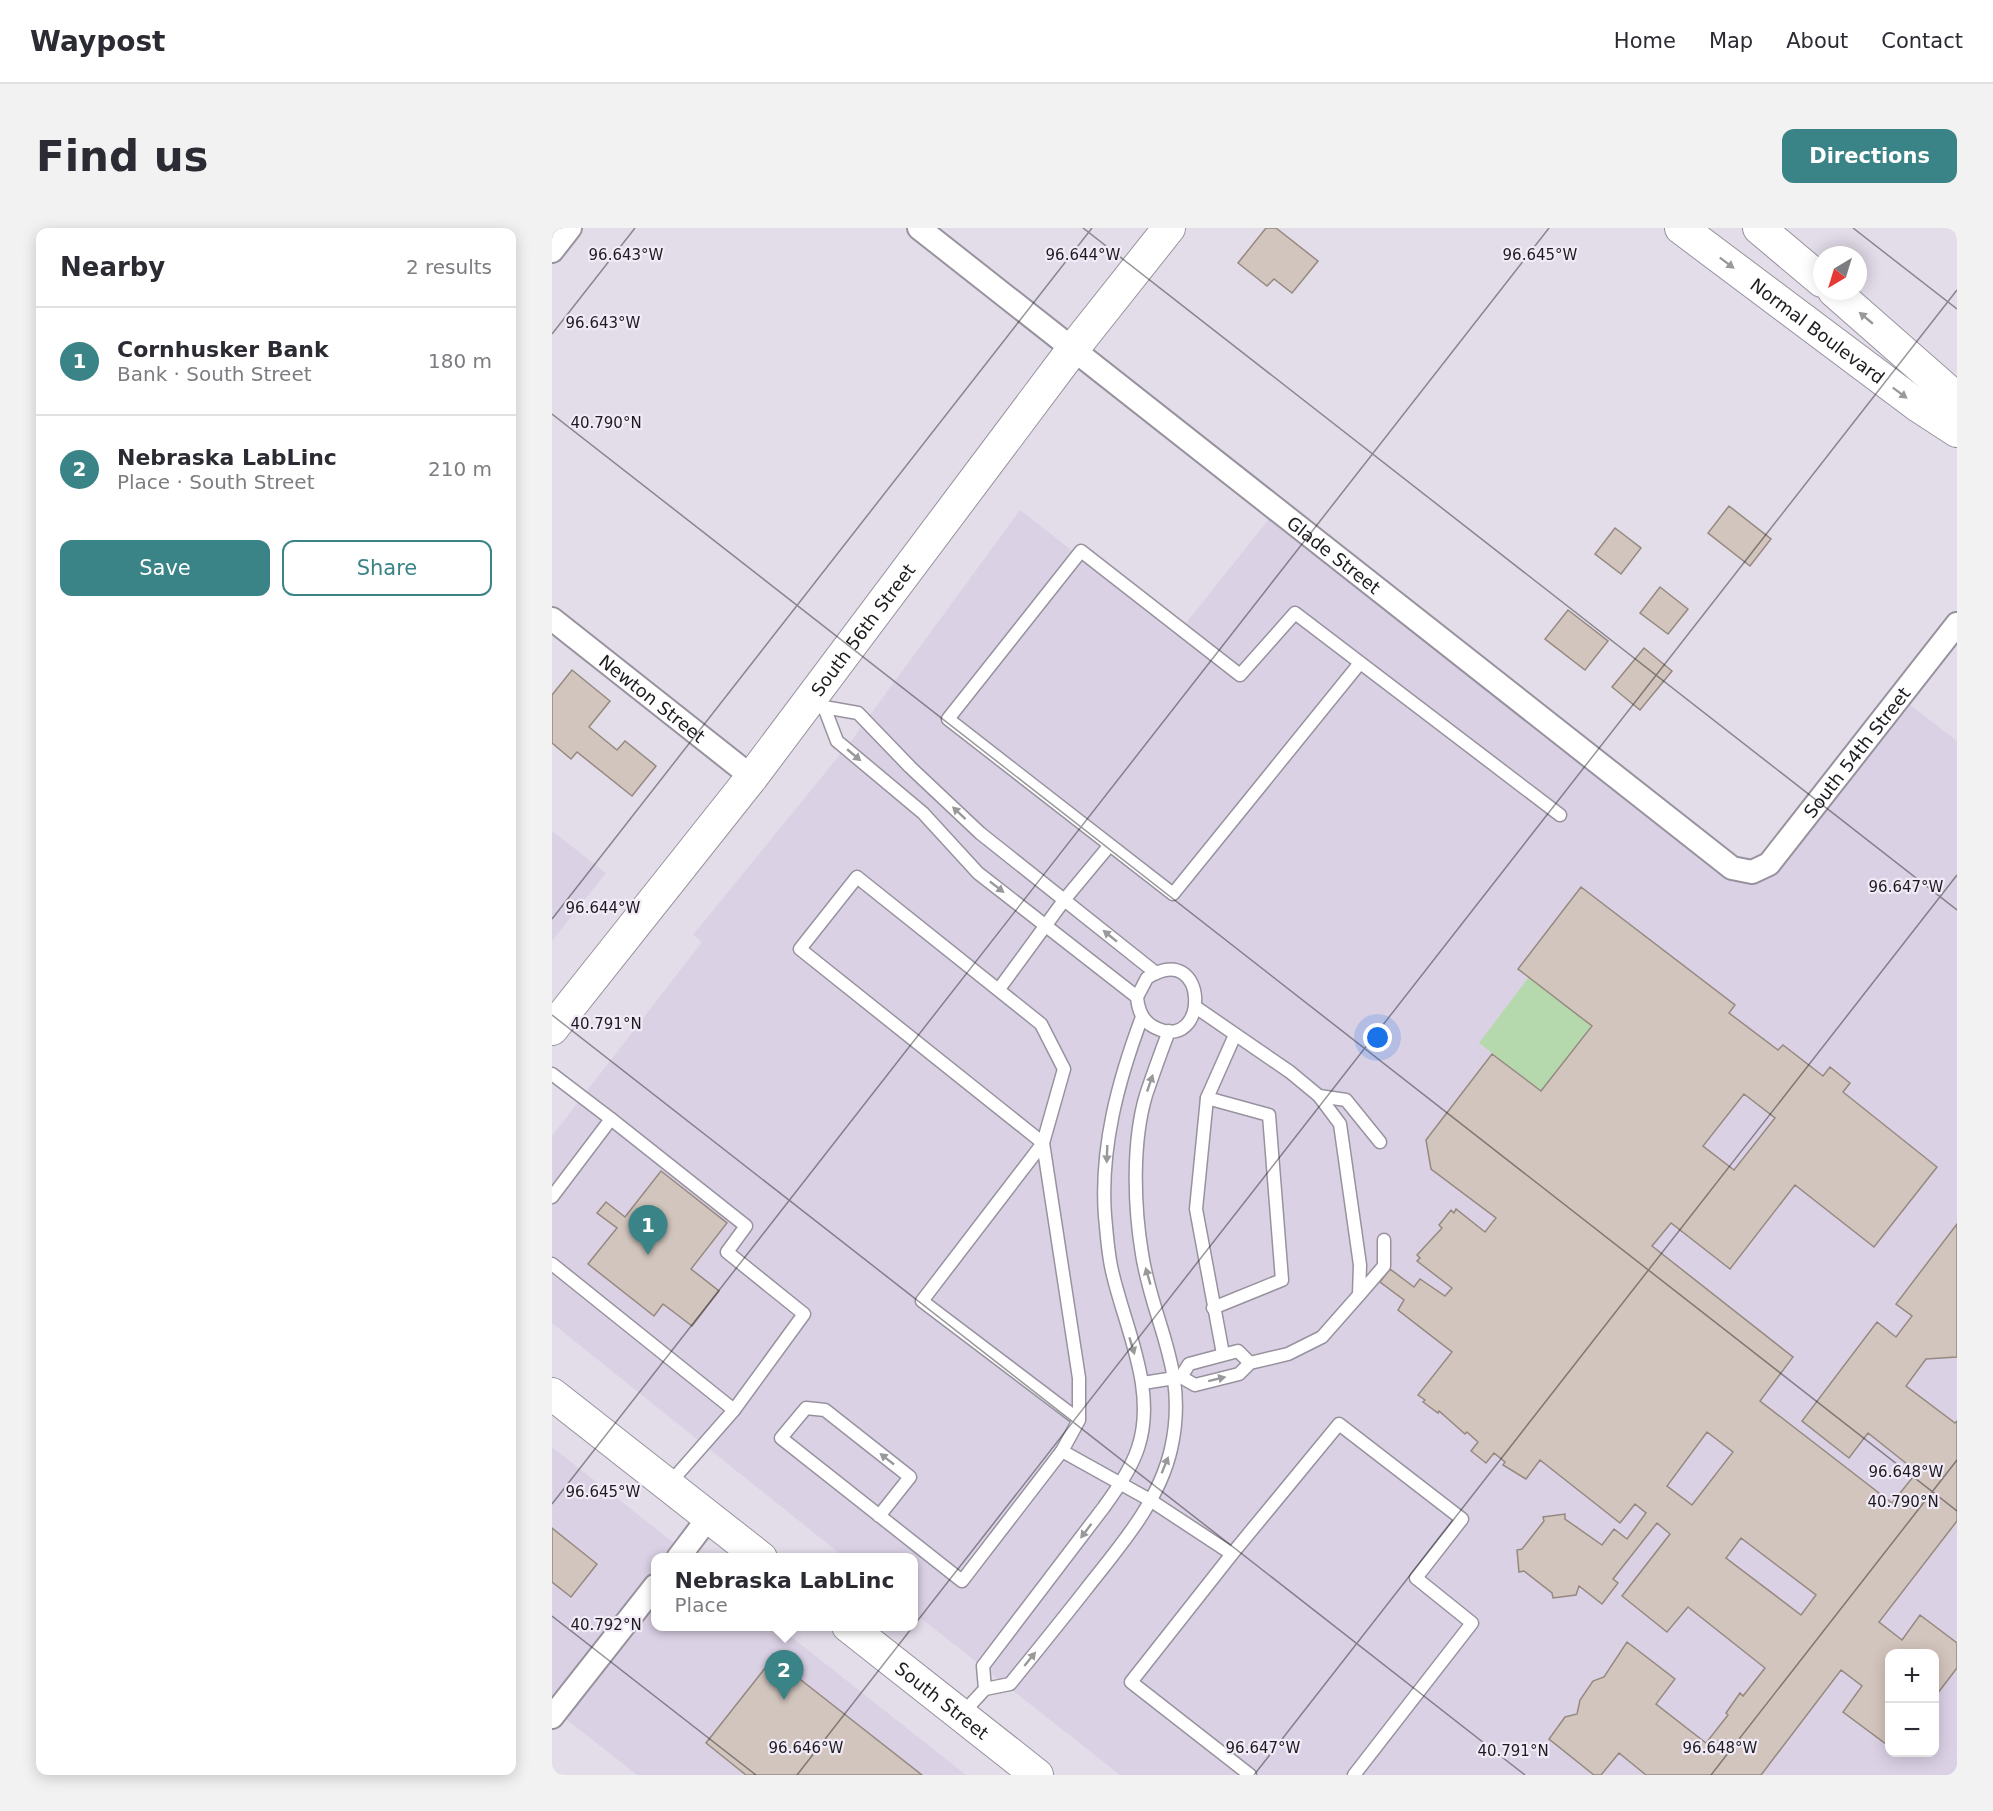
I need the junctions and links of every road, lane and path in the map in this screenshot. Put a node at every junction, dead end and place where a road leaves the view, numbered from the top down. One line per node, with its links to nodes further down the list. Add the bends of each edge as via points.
1 (570, 228): 6 (street)
2 (920, 228): 9 (street, Glade Street)
3 (1169, 228): 9 (main road, South 56th Street)
4 (1681, 228): 11 (main road, Normal Boulevard, one-way to 11)
5 (1759, 228): 7 (main road)
6 (552, 251)
7 (1813, 273)
8 (1844, 300): 10 (main road, Normal Boulevard, one-way to 8)
9 (1073, 349): 15 (main road, South 56th Street); 19 (street, Glade Street, via 1732,868)
10 (1957, 399)
11 (1957, 432)
12 (553, 622): 16 (street, Newton Street)
13 (1957, 624): 19 (street, South 54th Street, via 1776,856)
14 (1360, 663): 17 (lane); 18 (lane, via 1173,894); 18 (lane, via 1295,613 1240,675 1081,551 948,719)
15 (818, 702): 16 (main road, South 56th Street); 20 (lane, one-way to 15, via 980,833 858,713); 21 (lane, one-way to 21, via 837,741 923,813 978,873)
16 (753, 777): 27 (main road, South 56th Street)
17 (1560, 815)
18 (1109, 846): 20 (lane)
19 (1752, 872)
20 (1065, 899): 21 (lane); 22 (lane, one-way to 20)
21 (1046, 925): 23 (lane); 24 (lane)
22 (1156, 973): 24 (lane, via 1147,978); 25 (lane, via 1166,970 1184,975 1195,990)
23 (999, 989): 35 (lane, via 1041,1024 1064,1068); 35 (lane, via 857,877 800,949)
24 (1137, 997): 26 (lane)
25 (1197, 1008): 28 (lane, via 1187,1024); 29 (lane)
26 (1142, 1017): 28 (lane, via 1158,1029); 44 (lane, one-way to 44, via 1122,1069 1107,1145 1105,1214 1112,1272)
27 (552, 1029)
28 (1169, 1031): 43 (lane, one-way to 28, via 1142,1256 1137,1212 1137,1156 1145,1097)
29 (1235, 1035): 31 (lane); 32 (lane)
30 (552, 1074): 33 (lane)
31 (1319, 1096): 34 (lane, via 1346,1100); 39 (lane, via 1340,1124 1360,1265)
32 (1207, 1098): 40 (lane, via 1196,1209); 40 (lane, via 1269,1115 1282,1280)
33 (611, 1119): 36 (lane); 46 (lane, via 746,1226 727,1252 804,1314)
34 (1380, 1142)
35 (1043, 1143): 47 (lane, via 1079,1378); 47 (lane, via 922,1301)
36 (552, 1197)
37 (1384, 1240): 39 (lane, via 1384,1266)
38 (552, 1264): 46 (lane)
39 (1359, 1295): 42 (lane, via 1322,1336 1288,1354)
40 (1214, 1308): 41 (lane)
41 (1222, 1354): 42 (lane, via 1238,1352); 43 (lane, via 1189,1364)
42 (1250, 1363): 43 (lane, one-way to 42, via 1195,1384 1239,1374)
43 (1178, 1378): 44 (lane); 51 (lane, one-way to 43, via 1171,1450)
44 (1143, 1383): 49 (lane, via 1138,1447)
45 (552, 1394): 50 (main road)
46 (734, 1410): 50 (lane)
47 (1079, 1419): 48 (lane)
48 (1062, 1451): 49 (lane); 52 (lane, via 962,1581)
49 (1120, 1484): 51 (lane); 59 (lane, one-way to 59, via 983,1666)
50 (668, 1485): 53 (main road)
51 (1150, 1500): 56 (lane); 59 (lane, one-way to 51, via 1010,1684 1134,1529)
52 (879, 1516): 52 (lane, one-way to 52, via 910,1477 825,1410 806,1408 781,1438)
53 (709, 1517): 54 (street); 55 (main road)
54 (681, 1553)
55 (756, 1553)
56 (1232, 1554): 63 (lane, via 1131,1682); 64 (lane, via 1339,1424 1462,1519 1416,1578 1472,1623)
57 (651, 1591): 61 (street)
58 (854, 1631): 60 (main road, South Street)
59 (984, 1689): 60 (lane)
60 (960, 1716): 62 (main road, South Street)
61 (552, 1717)
62 (1037, 1775)
63 (1250, 1775)
64 (1354, 1775)

